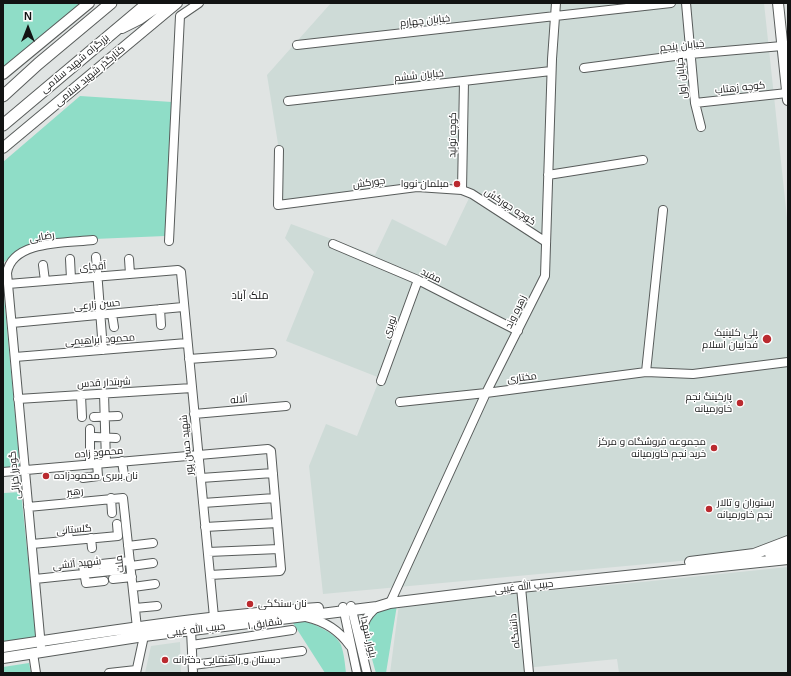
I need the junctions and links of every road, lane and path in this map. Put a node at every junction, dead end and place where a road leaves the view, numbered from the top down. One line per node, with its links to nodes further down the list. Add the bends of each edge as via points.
1 (89, 3): 18 (main road)
2 (111, 3): 20 (highway)
3 (148, 3): 12 (highway, بزرگراه شهید سلامی)
4 (163, 3): 12 (main road, via 140,19)
5 (177, 3): 26 (main road, کنارگذر شهید سلامی)
6 (199, 3): 33 (street, via 180,16)
7 (556, 3): 11 (street, زهره وند)
8 (671, 3): 11 (street, خیابان چهارم)
9 (686, 3): 15 (street, خیابان اول)
10 (778, 3): 14 (main road)
11 (555, 16): 13 (street, خیابان چهارم); 17 (street, زهره وند)
12 (113, 32): 24 (highway, بزرگراه شهید سلامی)
13 (297, 45)
14 (782, 46): 15 (street, خیابان پنجم); 21 (main road)
15 (690, 54): 16 (street, خیابان پنجم); 23 (street, خیابان اول)
16 (584, 68)
17 (552, 71): 19 (street, خیابان ششم); 29 (street, زهره وند)
18 (3, 74)
19 (464, 81): 22 (street, خیابان ششم); 30 (street, کوچه تولید)
20 (3, 96)
21 (788, 96): 23 (street, کوچه زهتاب)
22 (288, 101)
23 (695, 103): 25 (street, خیابان اول)
24 (3, 125)
25 (700, 127)
26 (3, 148)
27 (279, 150): 30 (street, جورکش, via 278,205 417,187)
28 (643, 160): 29 (street)
29 (548, 175): 34 (street, زهره وند)
30 (462, 190): 34 (street, کوچه جورکش)
31 (663, 210): 64 (street)
32 (93, 240): 41 (street, رضایی, via 24,250 12,260)
33 (169, 241)
34 (546, 242): 55 (street, زهره وند, via 545,276)
35 (333, 244): 45 (street, مفید)
36 (96, 257): 43 (street)
37 (70, 259): 44 (street)
38 (129, 259): 42 (street)
39 (43, 265): 46 (street)
40 (180, 271): 42 (street, آقچای); 48 (street, شهید حسن پور)
41 (5, 273): 47 (street, گودرز خزائی)
42 (130, 274): 43 (street, آقچای)
43 (97, 277): 44 (street, آقچای); 51 (street)
44 (71, 279): 46 (street, آقچای)
45 (418, 280): 55 (street, مفید); 65 (street, نوبری)
46 (45, 281): 47 (street, آقچای)
47 (8, 284): 52 (street, گودرز خزائی)
48 (183, 307): 49 (street, حسن زارعی); 56 (street, شهید حسن پور)
49 (160, 309): 50 (street, حسن زارعی); 53 (street)
50 (112, 314): 51 (street, حسن زارعی); 54 (street)
51 (100, 315): 52 (street, حسن زارعی); 57 (street)
52 (12, 323): 59 (street, گودرز خزائی)
53 (161, 325)
54 (114, 327)
55 (518, 331): 67 (street, زهره وند)
56 (187, 343): 57 (street, محمود ابراهیمی); 60 (street, شهید حسن پور)
57 (103, 350): 59 (street, محمود ابراهیمی)
58 (272, 353): 60 (street)
59 (15, 356): 70 (street, گودرز خزائی)
60 (189, 360): 66 (street, شهید حسن پور)
61 (788, 362): 62 (street, مختاری)
62 (763, 366): 63 (street, مختاری); 64 (street, مختاری, via 693,374)
63 (788, 368)
64 (646, 372): 67 (street, مختاری)
65 (381, 381)
66 (192, 388): 69 (street, شربتدار قدس); 73 (street, شهید حسن پور)
67 (486, 393): 71 (street, مختاری); 128 (street, زهره وند)
68 (81, 394): 69 (street, شربتدار قدس); 70 (street, شربتدار قدس); 75 (street)
69 (104, 394): 77 (street)
70 (18, 398): 86 (street, گودرز خزائی)
71 (400, 402)
72 (286, 406): 73 (street, آلاله)
73 (194, 414): 82 (street, شهید حسن پور)
74 (118, 416): 77 (street)
75 (82, 417)
76 (94, 417): 77 (street)
77 (104, 417): 80 (street)
78 (90, 429): 85 (street)
79 (95, 437): 80 (street)
80 (105, 437): 81 (street); 84 (street)
81 (116, 438)
82 (198, 455): 83 (street, محمود زاده); 88 (street, محمود زاده, via 270,450); 91 (street, شهید حسن پور)
83 (122, 461): 84 (street, محمود زاده); 89 (street)
84 (106, 462): 85 (street, محمود زاده)
85 (93, 463): 86 (street, محمود زاده); 90 (street, via 98,476)
86 (25, 469): 87 (street, محمود زاده); 96 (street, گودرز خزائی)
87 (3, 472)
88 (273, 473): 91 (street); 94 (street)
89 (124, 475)
90 (83, 478)
91 (201, 478): 95 (street, شهید حسن پور)
92 (111, 498): 93 (street, رهبر); 96 (street, رهبر); 97 (street)
93 (123, 498): 108 (street, ملت)
94 (275, 498): 95 (street); 98 (street)
95 (203, 503): 100 (street, شهید حسن پور)
96 (28, 507): 107 (street, گودرز خزائی)
97 (112, 513)
98 (277, 523): 100 (street); 110 (street)
99 (117, 524): 103 (street, گلستانی, via 118,536)
100 (205, 527): 112 (street, شهید حسن پور)
101 (68, 532): 104 (street)
102 (788, 534): 113 (main road)
103 (91, 538): 104 (street, گلستانی); 109 (street)
104 (69, 540): 107 (street, گلستانی)
105 (788, 541): 113 (main road, حبیب الله غیبی)
106 (153, 543): 108 (street)
107 (32, 544): 122 (street, گودرز خزائی)
108 (128, 546): 116 (street, ملت)
109 (92, 548)
110 (279, 550): 112 (street); 119 (street, via 280,570)
111 (788, 551): 113 (main road)
112 (208, 552): 119 (street, شهید حسن پور)
113 (754, 554): 120 (main road, حبیب الله غیبی, via 656,567)
114 (788, 559): 120 (main road, حبیب الله غیبی)
115 (153, 563): 116 (street)
116 (131, 564): 118 (street, via 83,566); 121 (street, ملت)
117 (121, 570): 118 (street, شهید آتشی)
118 (85, 574): 122 (street, شهید آتشی); 124 (street, via 86,583)
119 (210, 575): 134 (street, شهید حسن پور)
120 (634, 575): 127 (main road, حبیب الله غیبی)
121 (132, 577): 123 (street); 126 (street, ملت)
122 (35, 578): 142 (street, گودرز خزائی)
123 (113, 579)
124 (104, 581)
125 (155, 584): 126 (street)
126 (133, 587): 130 (street, ملت)
127 (521, 587): 128 (main road, حبیب الله غیبی); 153 (street, دانشگاه)
128 (390, 603): 131 (main road, حبیب الله غیبی); 132 (main road, حبیب الله غیبی, via 378,602)
129 (157, 606): 130 (street)
130 (135, 608): 136 (street, ملت)
131 (377, 608): 132 (main road, حبیب الله غیبی); 145 (street, via 366,618 363,626)
132 (348, 609): 133 (main road, حبیب الله غیبی); 135 (main road, حبیب الله غیبی); 143 (street, بلوار شهدا); 145 (street, بلوار شهدا)
133 (303, 616): 135 (main road, حبیب الله غیبی); 143 (street, via 328,625 345,639)
134 (214, 617): 135 (main road, حبیب الله غیبی); 136 (main road, حبیب الله غیبی)
135 (258, 617): 137 (main road, حبیب الله غیبی)
136 (137, 628): 142 (main road, حبیب الله غیبی)
137 (191, 630): 139 (main road, حبیب الله غیبی); 140 (street)
138 (292, 630): 140 (street, شقایق ۱)
139 (144, 636): 142 (main road, حبیب الله غیبی); 148 (street)
140 (192, 645): 147 (street)
141 (3, 647): 142 (main road, حبیب الله غیبی)
142 (39, 649): 146 (main road, حبیب الله غیبی); 149 (street, گودرز خزائی)
143 (352, 650): 151 (street, بلوار شهدا)
144 (302, 651): 147 (street)
145 (361, 653): 152 (street, بلوار شهدا)
146 (3, 658)
147 (193, 669)
148 (136, 672): 150 (street)
149 (36, 673)
150 (109, 673)
151 (357, 673)
152 (367, 673)
153 (529, 673)

